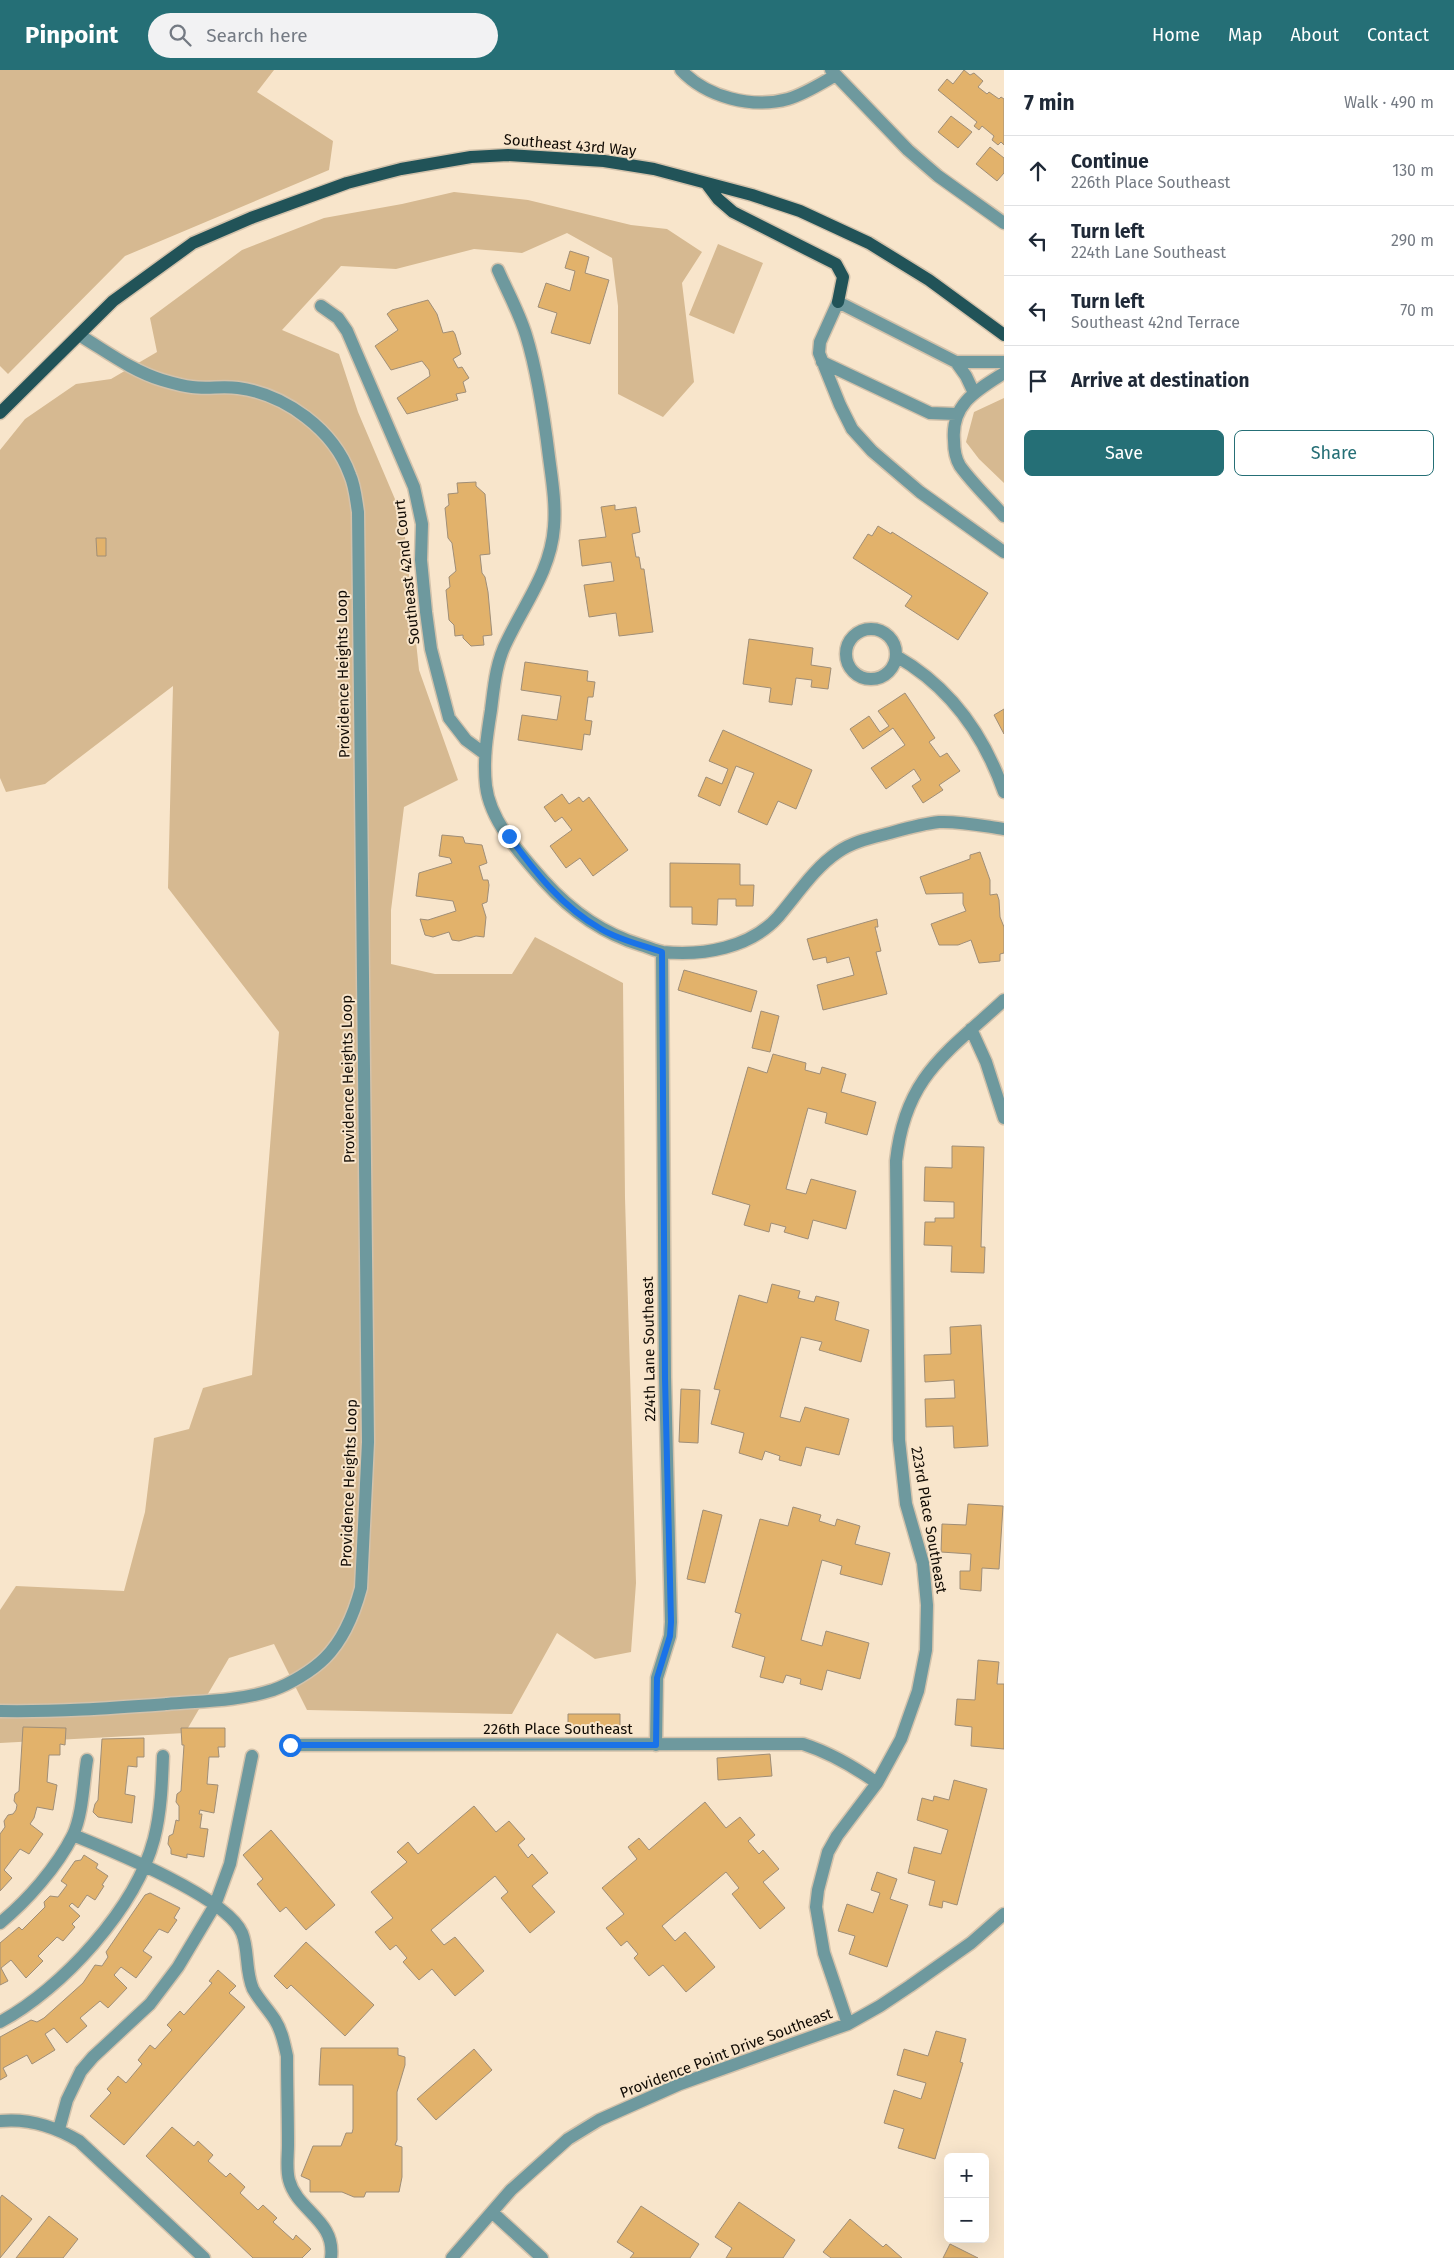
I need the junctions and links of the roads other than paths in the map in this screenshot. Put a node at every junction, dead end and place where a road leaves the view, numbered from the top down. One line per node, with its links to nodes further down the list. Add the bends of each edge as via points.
1 (681, 70): 2 (street, via 688,78 726,97 767,103 807,91)
2 (833, 72): 4 (street, via 908,150 938,176)
3 (706, 182): 6 (main road, via 733,212 836,264 843,277); 8 (main road, Southeast 43rd Way, via 654,169 604,162 516,156 471,157 401,169 347,183 252,218 194,244 113,301); 9 (main road, Southeast 43rd Way, via 800,211 869,243 929,280)
4 (1001, 220)
5 (498, 270): 20 (street, via 525,331 533,358 545,424 555,523 552,547 544,570 500,657)
6 (838, 302): 10 (street, via 820,342); 11 (street)
7 (321, 306): 20 (street, Southeast 42nd Court, via 338,318 347,331 414,487 422,524 421,560 426,612 436,666 450,718 466,740)
8 (79, 335): 15 (main road, Southeast 43rd Way); 27 (street, Providence Heights Loop, via 137,370 162,380 192,387 237,388 260,392 278,400 320,428 351,475 358,512 368,1390 361,1588 347,1627 325,1659 274,1689 216,1700 65,1712)
9 (1004, 335)
10 (822, 362): 16 (street, via 930,413); 18 (street, via 845,418 860,439 920,492)
11 (956, 362): 12 (street); 14 (street)
12 (1004, 362)
13 (1004, 373): 14 (street)
14 (974, 393): 16 (street)
15 (0, 412)
16 (956, 414): 17 (street, via 953,432 959,465)
17 (1004, 516)
18 (1004, 552)
19 (896, 656): 19 (street, via 892,641 872,629 851,638 846,652 849,668 861,678 869,679 884,676); 21 (street, via 958,706 980,738)
20 (484, 754): 23 (street, via 486,788 493,812 530,866 580,916 627,941)
21 (1004, 792)
22 (1004, 829): 23 (street, via 942,822 854,843 827,860 776,919 752,937 713,950)
23 (662, 952): 29 (street, 224th Lane Southeast, via 665,1378 671,1622 657,1678)
24 (1004, 1000): 25 (street, 223rd Place Southeast)
25 (971, 1029): 26 (street, via 986,1062); 33 (street, 223rd Place Southeast, via 936,1062 917,1088 898,1135 899,1440 906,1504 923,1563 927,1605 926,1650 901,1739)
26 (1004, 1118)
27 (0, 1711)
28 (290, 1745): 29 (street, 226th Place Southeast)
29 (656, 1745): 33 (street, 226th Place Southeast, via 803,1744 827,1752)
30 (163, 1756): 35 (street, via 159,1813 154,1840)
31 (252, 1756): 36 (street, via 230,1864)
32 (87, 1760): 34 (street)
33 (877, 1783): 40 (street, 223rd Place Southeast, via 828,1852 818,1890 816,1907 824,1953)
34 (73, 1835): 35 (street); 38 (street, via 38,1886)
35 (144, 1865): 36 (street); 39 (street, via 124,1901 79,1961 47,1991)
36 (215, 1905): 42 (street, via 178,1967 150,2004 81,2071 67,2100); 45 (street, via 242,1932 252,1987 283,2036 287,2056 288,2178 299,2200 330,2236)
37 (1004, 1914): 40 (street, Providence Point Drive Southeast, via 971,1943 880,2006)
38 (0, 1923)
39 (0, 2022)
40 (848, 2024): 43 (street, Providence Point Drive Southeast, via 680,2084 599,2120 568,2139 511,2190)
41 (0, 2122): 42 (street, via 35,2122)
42 (59, 2129): 44 (street, via 79,2141)
43 (492, 2212): 46 (street, Providence Point Drive Southeast); 47 (street)
44 (204, 2258)
45 (331, 2258)
46 (452, 2258)
47 (542, 2258)

